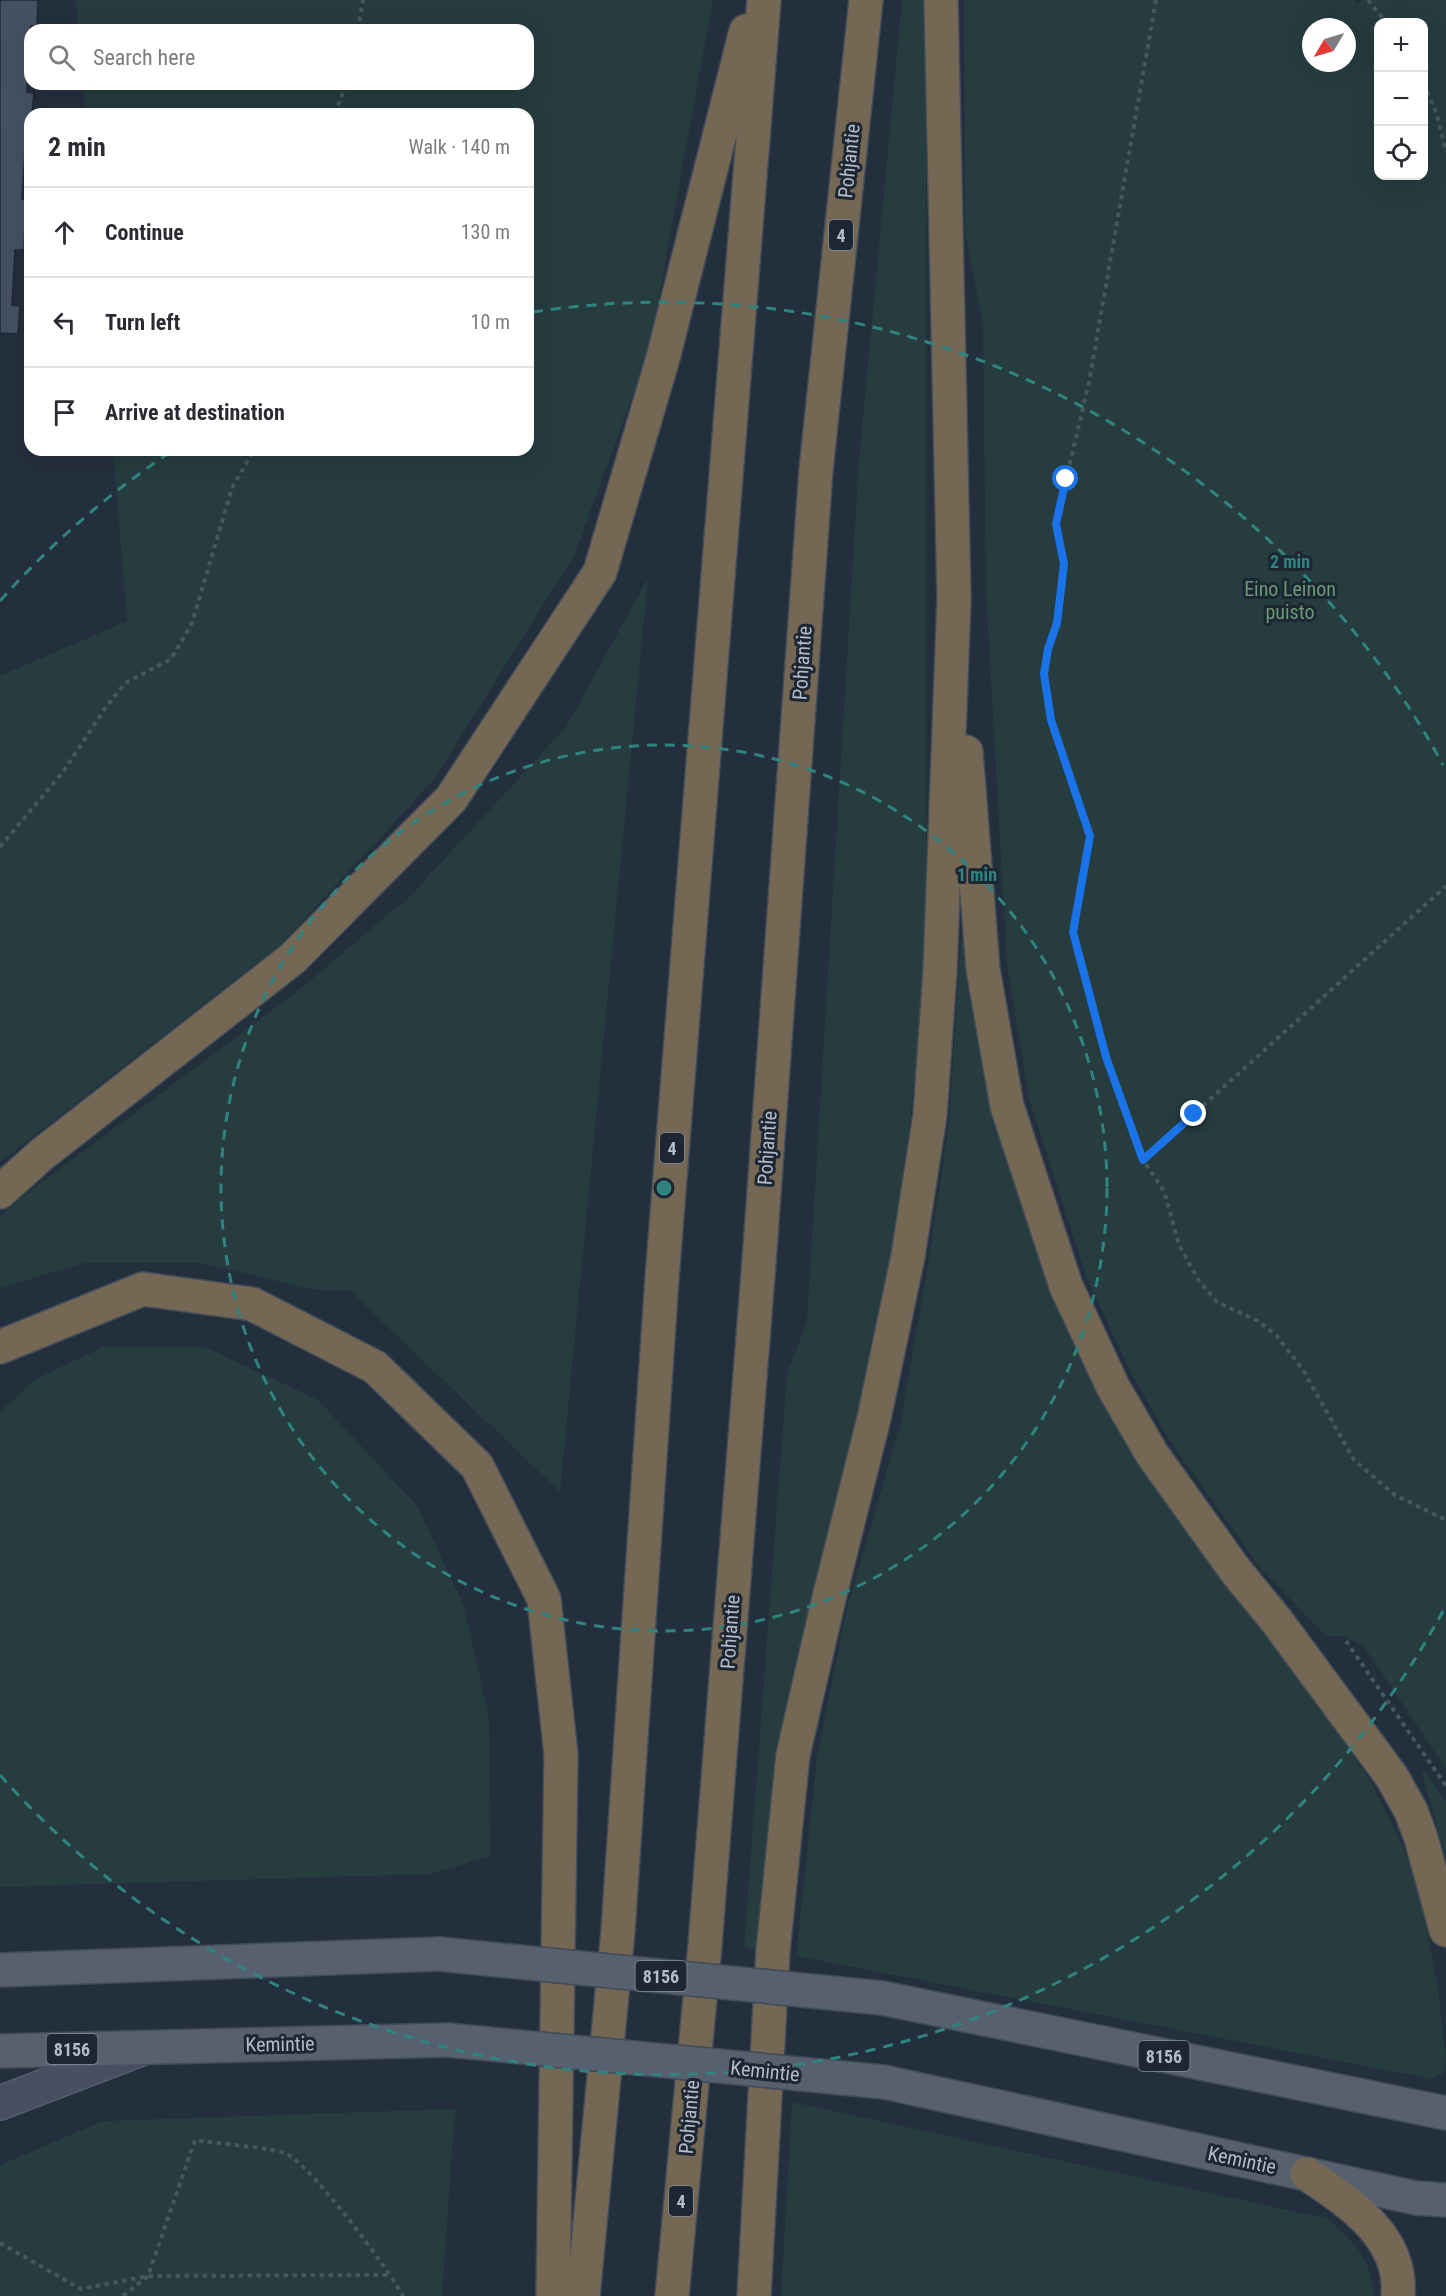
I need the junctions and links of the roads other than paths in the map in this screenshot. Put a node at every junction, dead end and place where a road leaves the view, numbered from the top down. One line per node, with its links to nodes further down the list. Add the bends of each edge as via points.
1 (754, 0): 6 (highway, via 663,358 600,572 451,799 292,958 78,1125)
2 (764, 0): 17 (highway, 4, via 664,1254 618,1931)
3 (866, 0): 18 (highway, Pohjantie / 4, via 816,470 759,1262 705,1945)
4 (941, 0): 5 (highway)
5 (954, 600): 8 (highway, via 983,969 1006,1106 1066,1286 1113,1387 1152,1454 1392,1777 1421,1838); 19 (highway, via 930,1115 908,1256 874,1418 794,1755 773,1951)
6 (0, 1192)
7 (0, 1347): 16 (highway, via 143,1289 252,1304 375,1367 477,1466 544,1599 561,1755)
8 (1446, 1930)
9 (0, 1970): 13 (main road, 8156, bridge, via 440,1954 882,1998)
10 (145, 2048): 11 (main road, Kemintie / 8156); 12 (main road); 14 (main road, Kemintie / 8156, bridge, via 448,2040 884,2082)
11 (0, 2051)
12 (0, 2103)
13 (1446, 2113)
14 (1308, 2174): 15 (main road, Kemintie / 8156, via 1416,2198); 20 (highway, via 1358,2208 1384,2238 1400,2278)
15 (1446, 2200)
16 (552, 2296)
17 (583, 2296)
18 (672, 2296)
19 (754, 2296)
20 (1398, 2296)

